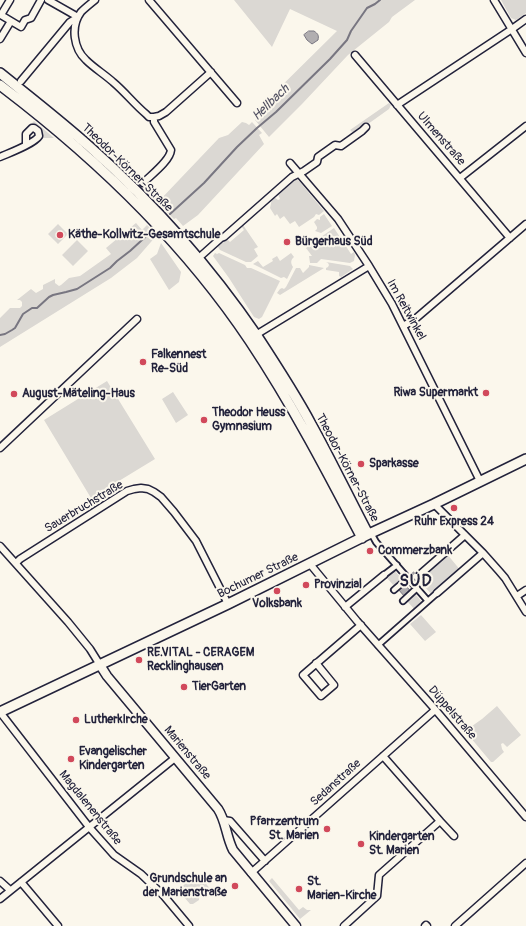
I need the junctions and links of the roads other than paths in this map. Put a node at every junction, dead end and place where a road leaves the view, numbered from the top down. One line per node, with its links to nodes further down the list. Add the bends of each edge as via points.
1 (10, 0): 9 (street, via 1,15)
2 (41, 0): 9 (street, via 31,18 25,20 21,28)
3 (48, 0): 7 (street)
4 (95, 0): 7 (street)
5 (149, 0): 14 (street)
6 (494, 0): 10 (street)
7 (78, 17): 16 (street, via 70,22); 20 (street, via 75,38 81,54 146,114)
8 (526, 19): 10 (street)
9 (11, 21): 11 (street)
10 (512, 29): 12 (street); 19 (street)
11 (0, 39)
12 (526, 53)
13 (355, 55): 19 (street, Ulmenstraße)
14 (211, 72): 18 (street); 20 (street, via 166,112)
15 (0, 73): 35 (main road, Theodor-Körner-Straße, via 90,147 153,208 230,299)
16 (21, 80)
17 (0, 85): 35 (main road, Theodor-Körner-Straße, via 62,135 121,188 177,247)
18 (237, 103)
19 (397, 105): 27 (street, Ulmenstraße)
20 (154, 117): 28 (street, via 154,122 171,150 166,160)
21 (526, 126): 27 (street)
22 (366, 127): 26 (street, via 341,146 335,145)
23 (26, 145): 24 (street)
24 (0, 157)
25 (290, 163): 26 (street, Im Reitwinkel)
26 (299, 174): 31 (street, via 292,177); 32 (street, Im Reitwinkel, via 338,219)
27 (460, 178): 30 (street, Ulmenstraße)
28 (143, 183)
29 (526, 224): 30 (street)
30 (510, 238): 34 (street, via 414,320)
31 (202, 255)
32 (369, 266): 34 (street, Im Reitwinkel); 35 (street)
33 (138, 319): 36 (street)
34 (403, 326): 38 (street, Im Reitwinkel)
35 (252, 337): 40 (main road, Theodor-Körner-Straße, via 283,376 329,474)
36 (0, 448)
37 (526, 459): 38 (main road, Bochumer Straße)
38 (480, 482): 39 (main road, Bochumer Straße)
39 (434, 504): 40 (main road, Bochumer Straße); 41 (street)
40 (367, 535): 45 (main road, Bochumer Straße); 46 (street)
41 (466, 536): 43 (street); 48 (street)
42 (0, 546): 44 (street)
43 (483, 553): 53 (street); 54 (street)
44 (16, 563): 57 (street, Sauerbruchstraße, via 127,491 148,489 161,497 196,541); 63 (street, via 68,622)
45 (310, 564): 57 (main road, Bochumer Straße); 58 (street, Düppelstraße)
46 (397, 565): 47 (street); 49 (street)
47 (384, 575): 58 (street)
48 (417, 577): 49 (street)
49 (410, 580): 50 (street); 51 (street)
50 (417, 588): 55 (street); 56 (street)
51 (394, 590)
52 (526, 590): 54 (street)
53 (437, 594): 56 (street)
54 (517, 596): 59 (street)
55 (403, 601)
56 (428, 601): 61 (street)
57 (228, 604): 63 (main road, Bochumer Straße)
58 (345, 607): 60 (street, Düppelstraße)
59 (526, 612)
60 (361, 625): 61 (street, Düppelstraße); 62 (street)
61 (378, 645): 64 (street, Düppelstraße)
62 (316, 663): 62 (street, via 303,675 321,696 334,685)
63 (100, 665): 65 (main road, Bochumer Straße); 67 (street, Marienstraße)
64 (435, 710): 66 (street, Sedanstraße); 68 (street, Düppelstraße)
65 (0, 712): 71 (street, Magdalenenstraße)
66 (383, 756): 70 (street); 73 (street, Sedanstraße)
67 (175, 758): 69 (street, Marienstraße, via 218,809); 71 (street)
68 (526, 817)
69 (223, 820): 73 (street, Marienstraße, via 230,821); 75 (street, Marienstraße, via 233,850)
70 (440, 821): 72 (street); 83 (street, via 379,875 377,896)
71 (89, 827): 77 (street); 81 (street, Magdalenenstraße, via 114,855 141,874 164,896)
72 (454, 836)
73 (265, 861): 75 (street, Sedanstraße)
74 (526, 864): 84 (street)
75 (251, 872): 82 (street, Marienstraße)
76 (0, 881): 78 (street)
77 (21, 882): 78 (street); 80 (street)
78 (10, 890): 79 (street)
79 (0, 899)
80 (58, 926)
81 (189, 926)
82 (296, 926)
83 (344, 926)
84 (455, 926)

